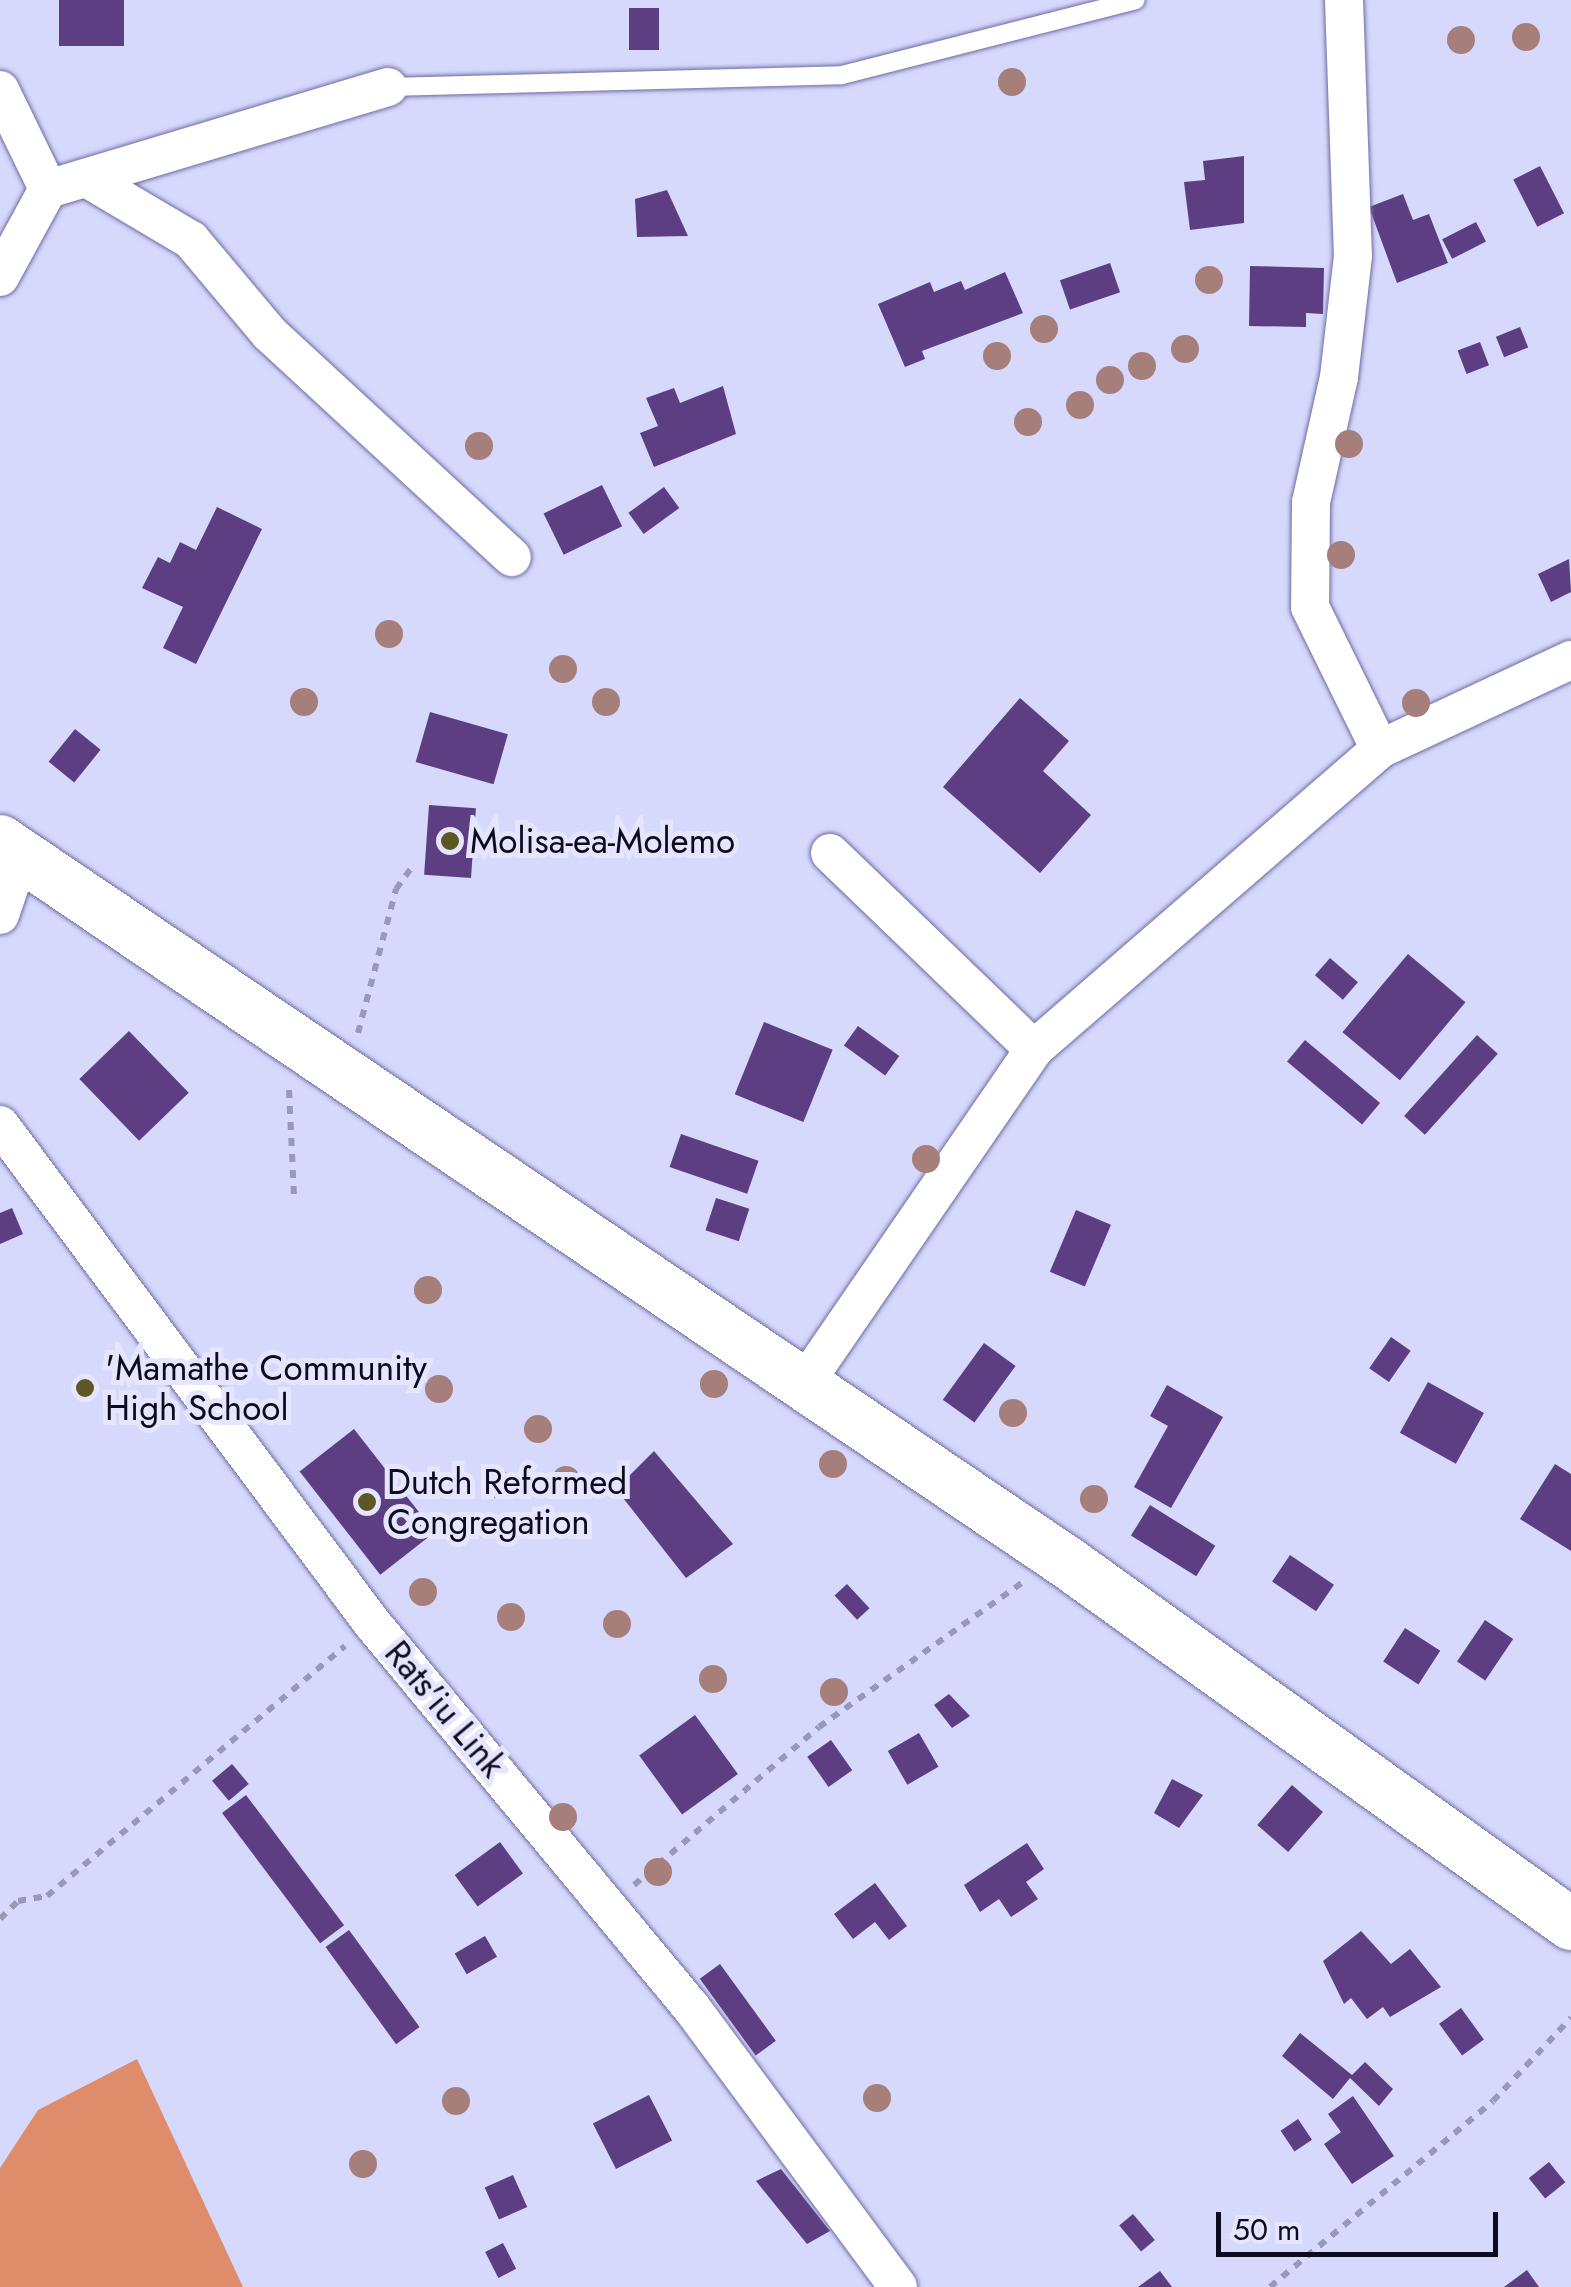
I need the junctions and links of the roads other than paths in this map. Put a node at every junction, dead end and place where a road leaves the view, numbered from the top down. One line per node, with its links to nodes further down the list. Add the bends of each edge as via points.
1 (1136, 0): 3 (lane, via 842,75)
2 (1344, 0): 10 (street, via 1353,256 1340,377 1311,502 1310,607)
3 (388, 87): 5 (street)
4 (0, 90): 6 (street)
5 (92, 182): 6 (street); 8 (street, via 191,240 270,334)
6 (48, 189): 7 (street)
7 (0, 276)
8 (512, 557)
9 (1571, 660): 10 (street)
10 (1380, 749): 14 (street)
11 (10, 848): 13 (street); 16 (main road)
12 (830, 853): 14 (street)
13 (0, 915)
14 (1034, 1049): 16 (street)
15 (0, 1124): 18 (street, Rats'iu Link, via 372,1623 610,1906)
16 (802, 1387): 17 (main road, via 1056,1554)
17 (1571, 1924)
18 (898, 2287)

